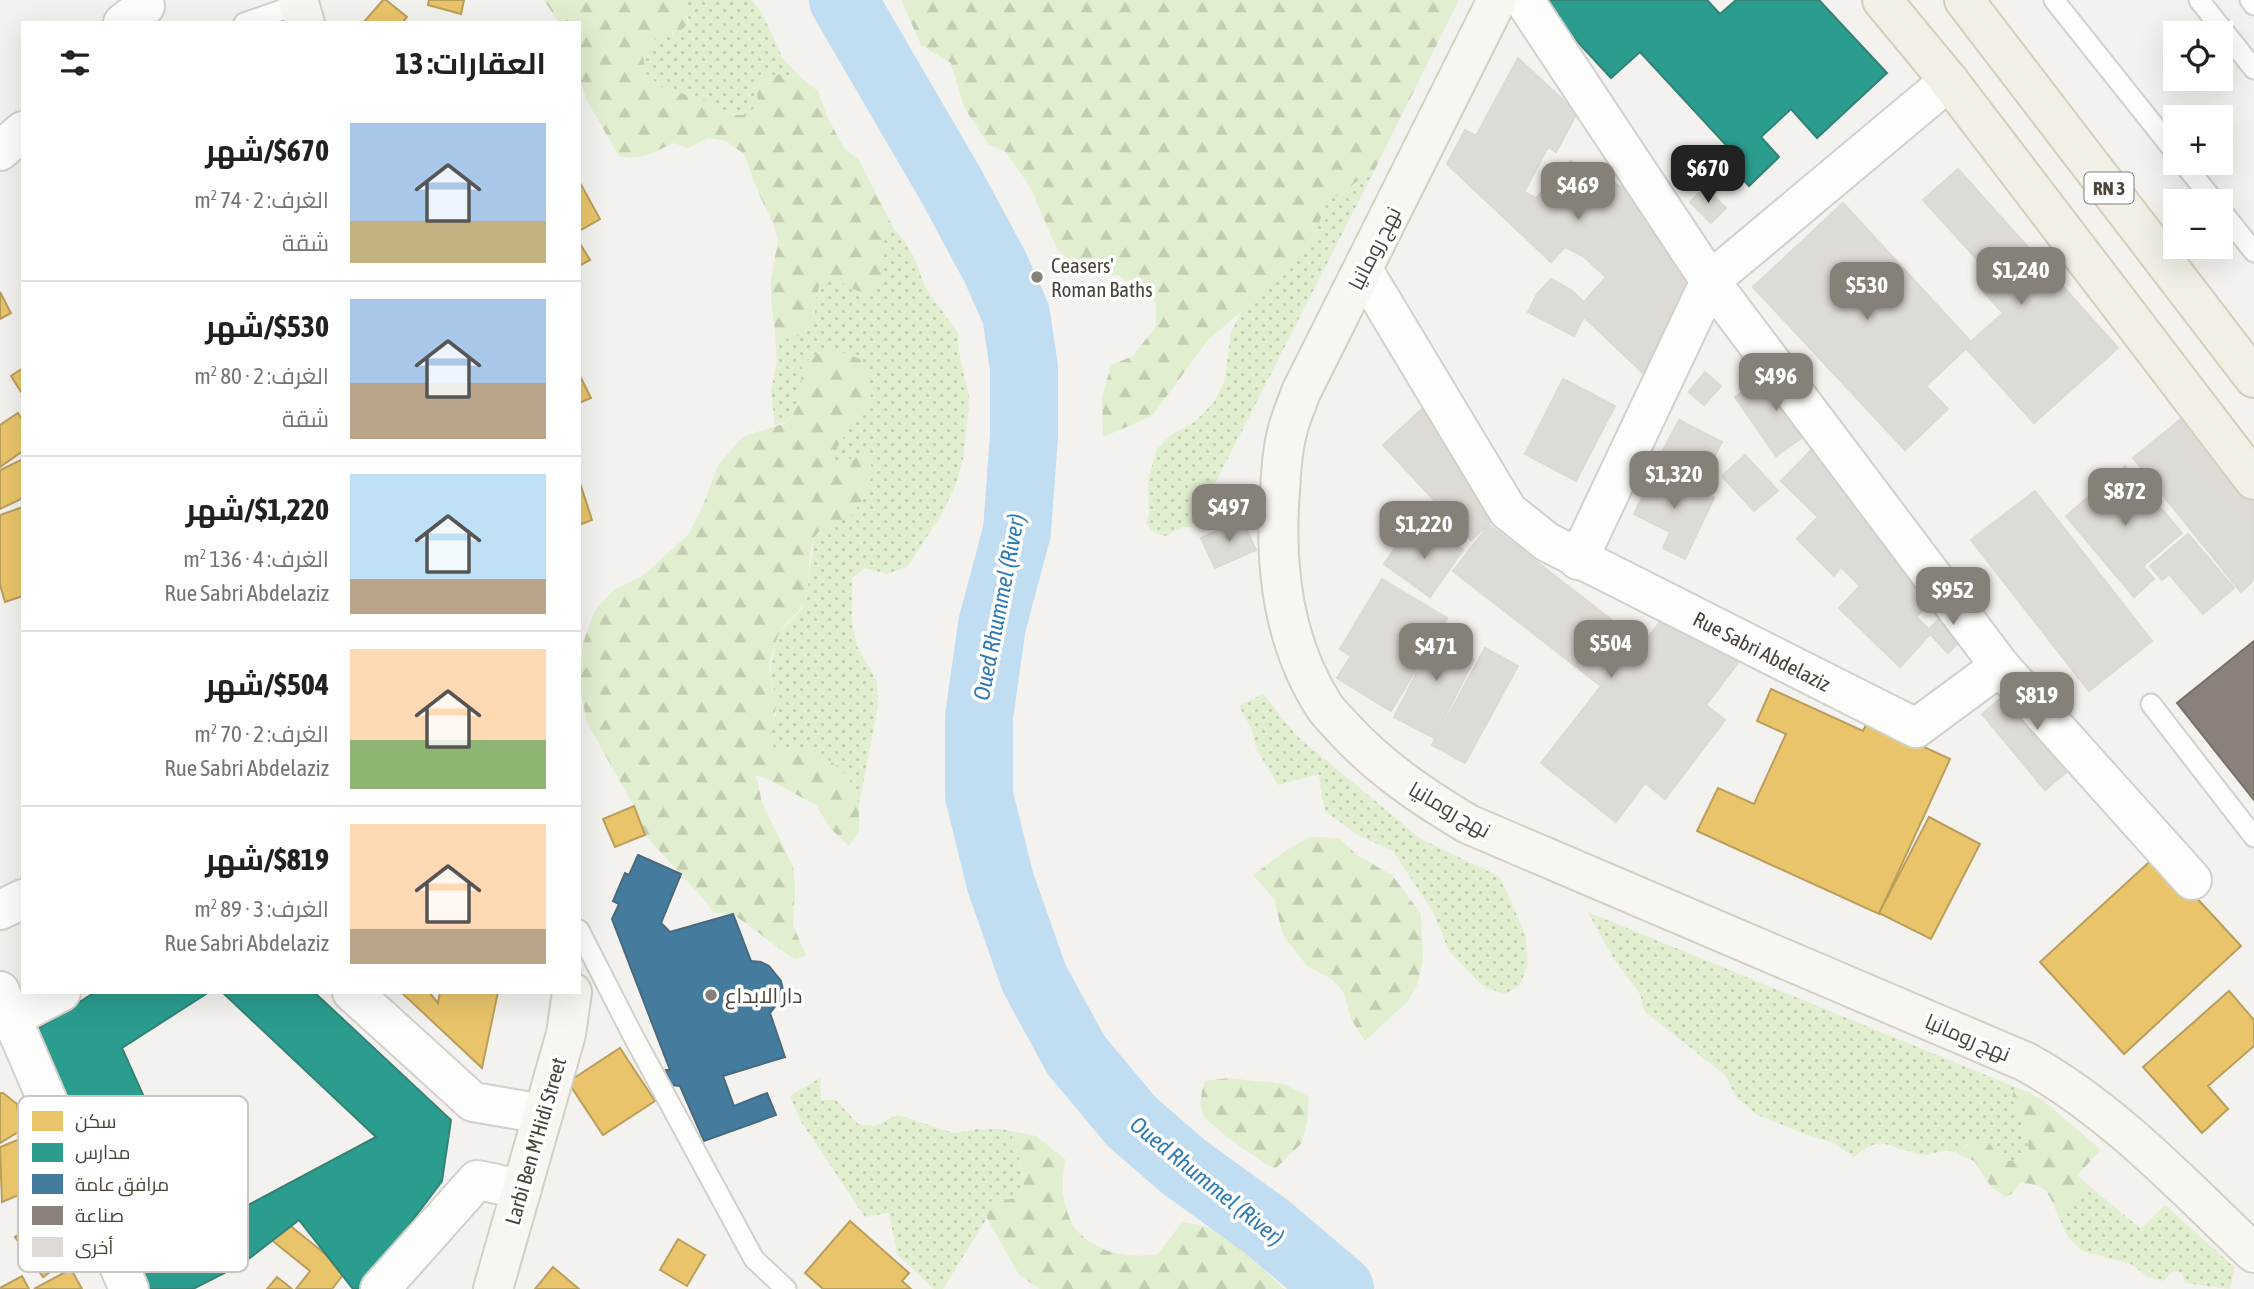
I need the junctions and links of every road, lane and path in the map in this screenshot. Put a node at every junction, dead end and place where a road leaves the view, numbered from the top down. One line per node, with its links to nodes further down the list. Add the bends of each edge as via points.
1 (1497, 0): 20 (street, نهج رومانيا)
2 (1524, 0): 21 (street)
3 (1882, 0): 12 (main road)
4 (1964, 0): 22 (main road, RN 3)
5 (2054, 0): 14 (lane)
6 (2199, 0): 11 (lane)
7 (2250, 0): 8 (lane)
8 (2254, 5)
9 (300, 9): 10 (lane)
10 (252, 21)
11 (2254, 69)
12 (1949, 81): 21 (street); 23 (main road)
13 (21, 133): 15 (street)
14 (2163, 137)
15 (0, 151)
16 (2193, 175): 17 (lane)
17 (2204, 189)
18 (2233, 225): 19 (lane)
19 (2254, 252)
20 (1363, 270): 24 (street, Rue Sabri Abdelaziz, via 1508,511); 39 (street, نهج رومانيا, via 1301,392 1286,433 1277,535 1287,621 1302,666 1325,708 1354,740 1425,798 1468,824 2026,1062 2056,1079 2137,1142)
21 (1710, 281): 24 (street); 25 (street)
22 (2254, 378)
23 (2254, 480)
24 (1578, 560): 25 (street, Rue Sabri Abdelaziz, via 1916,728)
25 (2000, 666): 28 (street)
26 (2151, 704): 27 (lane)
27 (2254, 837)
28 (2192, 880)
29 (21, 900): 30 (street)
30 (0, 910)
31 (581, 934): 44 (lane, via 754,1259)
32 (55, 994): 35 (street)
33 (354, 994): 37 (street, via 473,1102)
34 (572, 994): 37 (street, Larbi Ben M'Hidi Street, via 566,1034)
35 (4, 1010): 36 (street)
36 (43, 1096)
37 (542, 1114): 38 (street, Larbi Ben M'Hidi Street)
38 (522, 1189): 42 (street, via 477,1180); 43 (street, Larbi Ben M'Hidi Street)
39 (2254, 1253)
40 (121, 1272): 41 (street)
41 (129, 1289)
42 (380, 1289)
43 (493, 1289)
44 (786, 1289)

